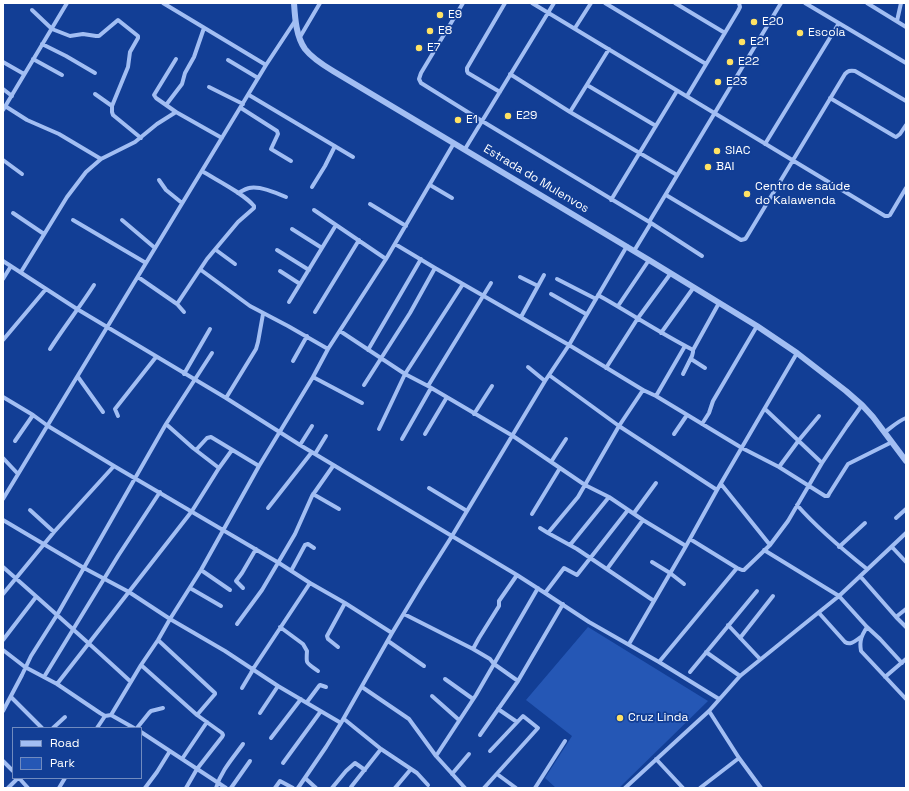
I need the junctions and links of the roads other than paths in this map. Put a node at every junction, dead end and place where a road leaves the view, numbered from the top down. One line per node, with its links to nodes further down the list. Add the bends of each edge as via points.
1 (67, 3): 23 (street)
2 (163, 3): 24 (street)
3 (294, 3): 19 (street, Estrada do Mulenvos)
4 (320, 3): 27 (street)
5 (463, 3): 60 (street, via 419,79 425,86)
6 (506, 3): 46 (street, via 466,70)
7 (532, 3): 18 (street)
8 (554, 3): 18 (street)
9 (591, 3): 25 (street)
10 (605, 3): 35 (street)
11 (675, 3): 26 (street)
12 (739, 3): 26 (street, via 740,7)
13 (781, 3): 59 (street)
14 (805, 3): 21 (street)
15 (867, 3): 20 (street)
16 (901, 3): 20 (street)
17 (32, 10): 23 (street)
18 (548, 12): 25 (street); 39 (street)
19 (296, 21): 27 (street, Estrada do Mulenvos); 36 (street)
20 (897, 22): 22 (street)
21 (838, 23): 34 (street); 66 (street)
22 (906, 27)
23 (52, 28): 28 (street); 54 (street, via 70,36 99,36 118,20 138,36)
24 (204, 28): 36 (street); 53 (street, via 182,84)
25 (575, 28): 29 (street)
26 (725, 33): 35 (street)
27 (300, 37): 65 (street, Estrada do Mulenvos, via 305,49 318,61)
28 (42, 44): 30 (street); 37 (street)
29 (609, 49): 42 (street); 45 (street)
30 (33, 59): 38 (street); 40 (street)
31 (176, 59): 53 (street, via 154,95)
32 (228, 60): 41 (street)
33 (3, 62): 38 (street)
34 (906, 62)
35 (706, 64): 50 (street)
36 (266, 65): 41 (street)
37 (95, 73)
38 (24, 74): 49 (street)
39 (510, 74): 46 (street); 58 (street)
40 (62, 75)
41 (258, 78): 48 (street)
42 (587, 85): 58 (street); 62 (street)
43 (209, 87): 55 (street)
44 (3, 89): 49 (street)
45 (677, 91): 50 (street); 62 (street)
46 (500, 92): 60 (street)
47 (96, 94): 54 (street)
48 (249, 95): 55 (street); 67 (street)
49 (12, 96): 56 (street)
50 (687, 96): 59 (street)
51 (830, 98): 52 (street, via 845,74 852,70); 61 (street, via 894,136 900,134); 74 (street)
52 (906, 101)
53 (166, 105): 57 (street)
54 (112, 106): 63 (street, via 113,115)
55 (242, 106): 64 (street); 73 (street, via 277,131 271,149)
56 (4, 108): 71 (street, via 59,134)
57 (176, 112): 63 (street); 64 (street)
58 (570, 112): 69 (street)
59 (714, 114): 66 (street); 77 (street)
60 (482, 121): 68 (street); 86 (street)
61 (906, 125)
62 (656, 126): 69 (street)
63 (141, 138): 71 (street)
64 (222, 138): 75 (street)
65 (454, 143): 68 (street, Estrada do Mulenvos); 79 (street)
66 (765, 144): 74 (street)
67 (335, 146): 70 (street); 80 (street)
68 (465, 149): 100 (street, Estrada do Mulenvos)
69 (640, 153): 77 (street); 86 (street)
70 (353, 157)
71 (101, 159): 97 (street, via 76,185)
72 (3, 160): 76 (street)
73 (291, 161)
74 (792, 161): 81 (street, via 885,216 890,214); 83 (street, via 745,240)
75 (202, 171): 82 (street); 87 (street)
76 (22, 174)
77 (677, 176): 83 (street)
78 (159, 180): 87 (street)
79 (430, 185): 85 (street); 95 (street)
80 (312, 188)
81 (906, 188)
82 (238, 193): 84 (street, via 254,187); 103 (street, via 254,208 238,222)
83 (666, 195): 93 (street)
84 (286, 197)
85 (452, 198)
86 (611, 200): 93 (street)
87 (182, 204): 101 (street)
88 (370, 204): 95 (street)
89 (314, 210): 94 (street)
90 (13, 213): 97 (street)
91 (73, 220): 111 (street)
92 (122, 220): 101 (street)
93 (650, 223): 105 (street); 106 (street)
94 (336, 225): 98 (street); 102 (street)
95 (406, 226): 99 (street)
96 (292, 229): 102 (street)
97 (44, 234): 117 (street)
98 (359, 240): 107 (street); 142 (street)
99 (395, 244): 107 (street); 108 (street)
100 (627, 246): 105 (street, Estrada do Mulenvos); 133 (street)
101 (155, 248): 111 (street)
102 (322, 248): 116 (street)
103 (216, 250): 112 (street); 115 (street)
104 (277, 250): 116 (street)
105 (634, 251): 109 (street, Estrada do Mulenvos)
106 (702, 256)
107 (386, 259): 150 (street)
108 (421, 259): 114 (street); 158 (street)
109 (649, 260): 119 (street, Estrada do Mulenvos); 139 (street)
110 (3, 261): 113 (street)
111 (146, 263): 122 (street)
112 (235, 264)
113 (11, 266): 117 (street); 123 (street)
114 (435, 268): 127 (street); 163 (street, via 410,313)
115 (201, 270): 138 (street); 143 (street)
116 (309, 270): 126 (street)
117 (21, 272): 131 (street)
118 (280, 272): 126 (street)
119 (671, 273): 130 (street, Estrada do Mulenvos); 146 (street)
120 (544, 274): 129 (street)
121 (520, 276): 129 (street)
122 (138, 277): 138 (street); 148 (street)
123 (3, 278)
124 (557, 278): 135 (street)
125 (491, 283): 134 (street)
126 (300, 284): 136 (street)
127 (463, 284): 134 (street); 170 (street)
128 (94, 285): 140 (street)
129 (538, 286): 145 (street)
130 (694, 287): 137 (street, Estrada do Mulenvos); 151 (street)
131 (46, 289): 140 (street); 153 (street)
132 (550, 294): 144 (street)
133 (598, 295): 135 (street); 139 (street)
134 (483, 296): 145 (street); 179 (street)
135 (596, 299): 144 (street)
136 (289, 302)
137 (719, 303): 147 (street, Estrada do Mulenvos); 159 (street)
138 (176, 304): 141 (street)
139 (618, 306): 146 (street)
140 (77, 309): 148 (street); 156 (street)
141 (184, 312)
142 (315, 312)
143 (263, 314): 152 (street); 184 (street, via 256,349)
144 (586, 314): 154 (street)
145 (521, 317): 154 (street)
146 (638, 318): 151 (street); 167 (street)
147 (757, 326): 161 (street, Estrada do Mulenvos); 196 (street)
148 (108, 328): 162 (street); 173 (street)
149 (210, 329): 169 (street)
150 (340, 331): 157 (street); 158 (street)
151 (661, 333): 155 (street)
152 (307, 336): 157 (street); 165 (street)
153 (3, 340)
154 (569, 345): 167 (street); 172 (street)
155 (685, 346): 159 (street); 181 (street)
156 (50, 349)
157 (328, 349): 174 (street)
158 (368, 350): 163 (street)
159 (692, 350): 164 (street)
160 (212, 353): 175 (street)
161 (797, 353): 186 (street, Estrada do Mulenvos); 187 (street)
162 (156, 357): 169 (street); 192 (street, via 115,409)
163 (380, 358): 170 (street); 177 (street)
164 (691, 359): 168 (street); 171 (street)
165 (293, 361)
166 (528, 367): 176 (street)
167 (606, 368): 180 (street)
168 (705, 368)
169 (184, 374): 175 (street)
170 (405, 374): 179 (street); 200 (street)
171 (683, 374)
172 (549, 375): 176 (street); 199 (street)
173 (78, 377): 188 (street); 197 (street)
174 (313, 377): 185 (street); 201 (street)
175 (195, 380): 184 (street); 195 (street)
176 (546, 381): 206 (street)
177 (364, 385)
178 (492, 386): 189 (street)
179 (430, 387): 183 (street); 207 (street)
180 (643, 390): 181 (street); 199 (street)
181 (656, 396): 191 (street)
182 (3, 397): 190 (street)
183 (447, 397): 189 (street); 203 (street)
184 (226, 398): 201 (street)
185 (362, 403)
186 (862, 405): 202 (street, Estrada do Mulenvos); 220 (street)
187 (765, 409): 209 (street); 213 (street)
188 (103, 412)
189 (474, 414): 206 (street)
190 (33, 415): 197 (street); 210 (street)
191 (687, 415): 196 (street); 204 (street)
192 (118, 416)
193 (819, 416): 209 (street)
194 (906, 418): 202 (street)
195 (166, 424): 214 (street); 228 (street)
196 (702, 424): 213 (street)
197 (48, 426): 221 (street); 227 (street)
198 (312, 426): 212 (street)
199 (619, 426): 231 (street); 234 (street)
200 (379, 428)
201 (280, 432): 212 (street); 222 (street)
202 (885, 432): 211 (street, Estrada do Mulenvos)
203 (425, 434)
204 (674, 434)
205 (326, 436): 216 (street)
206 (513, 436): 219 (street); 246 (street)
207 (402, 439)
208 (566, 439): 219 (street)
209 (799, 440): 220 (street); 224 (street)
210 (15, 441)
211 (892, 442): 218 (street, Estrada do Mulenvos); 232 (street, via 848,464 828,496)
212 (300, 445): 216 (street)
213 (742, 448): 224 (street); 230 (street)
214 (196, 450): 215 (street, via 211,437); 225 (street)
215 (232, 450): 222 (street); 225 (street)
216 (313, 453): 223 (street); 240 (street)
217 (4, 460): 227 (street)
218 (906, 461)
219 (551, 462): 226 (street)
220 (822, 463): 232 (street)
221 (114, 466): 228 (street); 255 (street)
222 (259, 466): 254 (street)
223 (333, 466): 236 (street); 258 (street)
224 (779, 467): 232 (street)
225 (219, 468): 245 (street)
226 (560, 468): 231 (street); 248 (street)
227 (18, 474): 238 (street)
228 (136, 478): 235 (street); 274 (street)
229 (656, 483): 247 (street)
230 (721, 484): 234 (street); 262 (street)
231 (585, 485): 237 (street); 256 (street)
232 (809, 486): 239 (street)
233 (429, 488): 246 (street)
234 (717, 490): 259 (street)
235 (160, 492): 245 (street); 284 (street)
236 (313, 494): 241 (street); 270 (street)
237 (609, 497): 244 (street); 261 (street)
238 (3, 499)
239 (797, 505): 262 (street); 264 (street)
240 (268, 508)
241 (339, 509)
242 (906, 509): 249 (street)
243 (30, 510): 255 (street)
244 (628, 510): 247 (street); 269 (street)
245 (192, 511): 254 (street); 292 (street)
246 (467, 511): 258 (street)
247 (634, 513): 251 (street)
248 (532, 514)
249 (896, 518)
250 (3, 520): 260 (street)
251 (644, 520): 263 (street); 276 (street)
252 (865, 523): 264 (street)
253 (540, 528): 256 (street)
254 (224, 531): 267 (street); 278 (street)
255 (54, 532): 260 (street)
256 (548, 533): 261 (street)
257 (906, 533): 265 (street)
258 (452, 536): 281 (street); 305 (street)
259 (690, 539): 263 (street); 275 (street)
260 (44, 544): 274 (street); 283 (street)
261 (570, 545): 269 (street)
262 (770, 545): 268 (street)
263 (686, 546): 280 (street)
264 (839, 547): 277 (street)
265 (892, 547): 272 (street); 277 (street)
266 (314, 548): 279 (street, via 305,545)
267 (256, 549): 270 (street); 288 (street, via 236,580)
268 (764, 550): 275 (street, via 744,570); 296 (street)
269 (590, 558): 276 (street); 293 (street, via 577,575 563,568)
270 (279, 562): 279 (street); 308 (street)
271 (652, 562): 280 (street)
272 (906, 562)
273 (3, 567): 283 (street)
274 (84, 568): 284 (street); 304 (street)
275 (737, 568): 328 (street)
276 (607, 569): 298 (street)
277 (867, 569): 282 (street)
278 (201, 570): 287 (street); 290 (street)
279 (291, 571): 285 (street)
280 (670, 573): 286 (street); 298 (street)
281 (517, 575): 289 (street); 323 (street, via 499,601 499,606)
282 (860, 576): 296 (street); 306 (street)
283 (16, 578): 294 (street); 297 (street)
284 (105, 579): 292 (street); 313 (street)
285 (310, 583): 299 (street); 310 (street)
286 (684, 584)
287 (190, 588): 301 (street); 307 (street)
288 (243, 588)
289 (538, 588): 293 (street); 329 (street)
290 (230, 590)
291 (757, 591): 311 (street)
292 (129, 592): 307 (street); 320 (street)
293 (545, 592): 300 (street)
294 (3, 594)
295 (773, 596): 316 (street)
296 (839, 596): 303 (street); 312 (street)
297 (36, 597): 304 (street); 317 (street)
298 (654, 601): 321 (street)
299 (345, 603): 314 (street); 322 (street, via 327,636)
300 (563, 604): 321 (street); 341 (street)
301 (221, 606)
302 (906, 609): 306 (street)
303 (819, 613): 315 (street, via 848,644); 326 (street)
304 (56, 614): 313 (street); 333 (street)
305 (404, 614): 314 (street); 323 (street)
306 (896, 617): 309 (street)
307 (170, 619): 318 (street); 334 (street)
308 (237, 624)
309 (905, 625)
310 (280, 626): 334 (street); 335 (street, via 303,644 307,651 307,663)
311 (728, 626): 316 (street); 325 (street)
312 (867, 627): 315 (street); 330 (street)
313 (72, 630): 320 (street); 338 (street)
314 (392, 633): 319 (street)
315 (861, 636): 339 (street, via 861,651)
316 (740, 638): 326 (street)
317 (3, 640)
318 (158, 640): 331 (street); 364 (street, via 215,693)
319 (388, 641): 332 (street); 346 (street)
320 (89, 643): 342 (street); 343 (street)
321 (629, 644): 328 (street)
322 (338, 647)
323 (473, 649): 329 (street)
324 (3, 650): 333 (street)
325 (706, 652): 336 (street); 337 (street)
326 (760, 659): 337 (street)
327 (906, 659): 330 (street)
328 (659, 662): 353 (street)
329 (494, 664): 341 (street); 355 (street)
330 (902, 664): 339 (street)
331 (141, 665): 342 (street); 364 (street)
332 (424, 666)
333 (25, 667): 338 (street); 351 (street)
334 (253, 669): 344 (street); 347 (street)
335 (318, 671)
336 (690, 672)
337 (740, 676): 353 (street)
338 (44, 677): 343 (street)
339 (885, 677): 349 (street)
340 (444, 679): 355 (street)
341 (518, 681): 358 (street)
342 (131, 682): 363 (street)
343 (57, 684): 365 (street)
344 (278, 686): 352 (street); 362 (street)
345 (326, 687): 356 (street, via 319,686)
346 (362, 687): 367 (street); 386 (street, via 409,719)
347 (242, 688)
348 (906, 691): 349 (street)
349 (902, 695): 354 (street)
350 (432, 696): 368 (street)
351 (11, 697): 359 (street); 372 (street)
352 (301, 699): 356 (street); 379 (street)
353 (719, 699): 361 (street)
354 (906, 699)
355 (473, 700): 368 (street)
356 (307, 702): 360 (street)
357 (162, 708): 376 (street, via 148,713)
358 (498, 709): 370 (street); 378 (street)
359 (3, 711)
360 (321, 711): 371 (street); 392 (street)
361 (709, 711): 387 (street); 388 (street)
362 (260, 713)
363 (111, 715): 365 (street); 375 (street)
364 (197, 715): 369 (street)
365 (105, 716): 374 (street)
366 (65, 717): 373 (street)
367 (344, 719): 371 (street); 382 (street)
368 (459, 720): 386 (street)
369 (207, 722): 389 (street); 393 (street, via 223,735)
370 (516, 722): 384 (street); 398 (street, via 524,716 538,728)
371 (341, 723): 399 (street)
372 (41, 727)
373 (54, 727)
374 (98, 727)
375 (134, 727)
376 (137, 727)
377 (142, 733): 383 (street)
378 (480, 735)
379 (271, 738)
380 (565, 741): 423 (street)
381 (243, 744): 403 (street)
382 (381, 749): 394 (street); 396 (street)
383 (170, 751): 389 (street); 409 (street)
384 (490, 751)
385 (469, 754): 397 (street)
386 (436, 756): 397 (street)
387 (656, 758): 424 (street); 425 (street)
388 (739, 758): 426 (street); 427 (street)
389 (182, 760): 393 (street)
390 (3, 761): 395 (street)
391 (250, 761): 413 (street)
392 (284, 763)
393 (197, 769): 403 (street); 410 (street)
394 (411, 769): 404 (street); 419 (street)
395 (12, 770)
396 (365, 770): 405 (street); 418 (street, via 355,763)
397 (452, 774): 420 (street)
398 (497, 774): 421 (street); 422 (street)
399 (305, 778): 416 (street); 417 (street)
400 (18, 779): 406 (street)
401 (20, 779): 407 (street)
402 (64, 779): 408 (street)
403 (218, 783): 411 (street); 412 (street)
404 (428, 785)
405 (351, 786)
406 (8, 788)
407 (28, 788)
408 (59, 788)
409 (145, 788)
410 (186, 788)
411 (216, 788)
412 (226, 788)
413 (231, 788)
414 (275, 788): 415 (street, via 280,781)
415 (293, 788)
416 (298, 788)
417 (316, 788)
418 (332, 788)
419 (395, 788)
420 (464, 788)
421 (484, 788)
422 (516, 788)
423 (535, 788)
424 (624, 788)
425 (683, 788)
426 (700, 788)
427 (761, 788)

